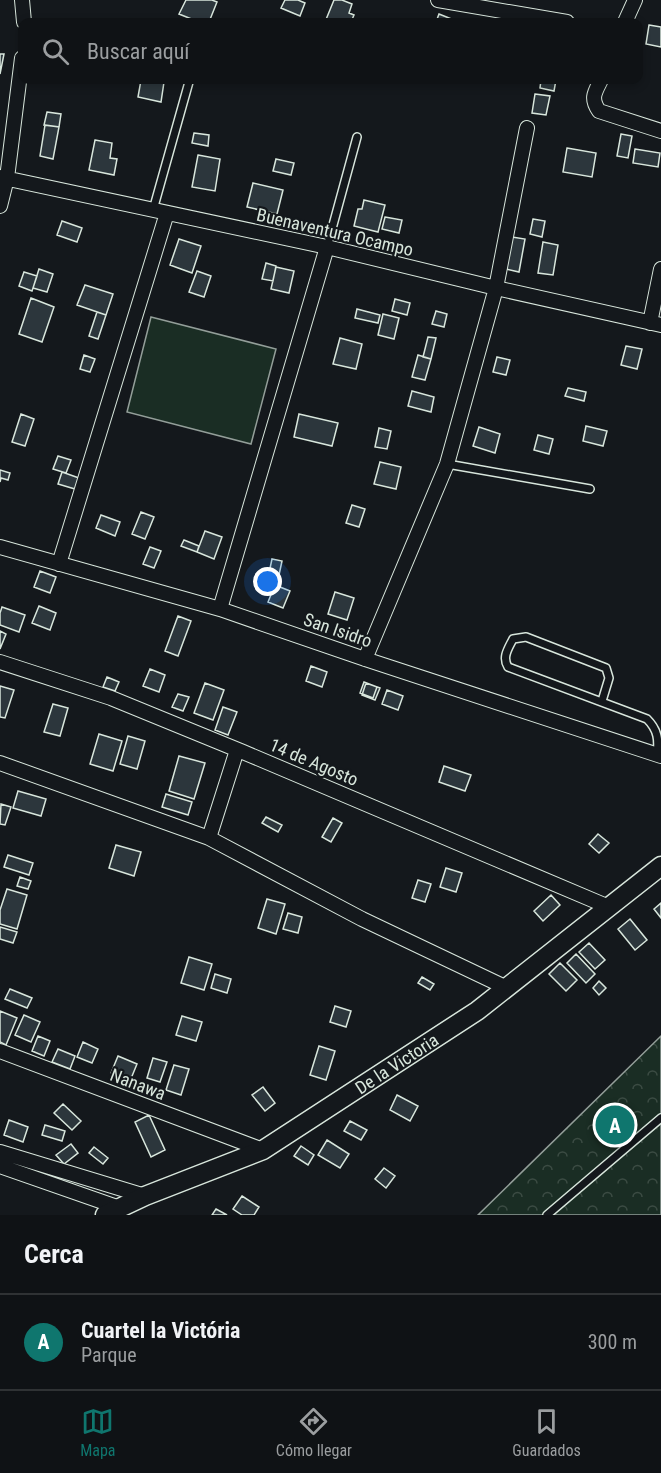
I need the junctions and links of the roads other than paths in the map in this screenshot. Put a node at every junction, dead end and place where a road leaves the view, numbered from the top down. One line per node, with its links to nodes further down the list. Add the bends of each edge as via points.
1 (22, 0): 4 (street)
2 (438, 0): 5 (street)
3 (635, 0): 6 (street)
4 (24, 18)
5 (544, 18)
6 (627, 18)
7 (18, 84): 13 (street)
8 (189, 84): 15 (lane)
9 (598, 84): 11 (street, via 594,104 599,111)
10 (527, 128): 18 (street)
11 (661, 131)
12 (357, 136): 16 (lane)
13 (4, 177): 14 (street); 15 (street, Buenaventura Ocampo)
14 (0, 206)
15 (160, 211): 16 (street, Buenaventura Ocampo); 23 (street)
16 (327, 248): 18 (street, Buenaventura Ocampo); 24 (street)
17 (661, 269): 19 (street)
18 (496, 288): 19 (street, Buenaventura Ocampo); 20 (street)
19 (656, 324)
20 (447, 464): 21 (lane); 25 (street)
21 (590, 489)
22 (0, 547): 23 (street, San Isidro)
23 (59, 564): 24 (street, San Isidro)
24 (220, 609): 25 (street, San Isidro)
25 (365, 659): 29 (street, San Isidro)
26 (0, 662): 28 (street, 14 de Agosto, via 111,698)
27 (602, 701): 27 (lane, via 508,667 506,655 513,639 526,638 606,668 609,678); 29 (lane, via 647,719 657,733)
28 (237, 750): 31 (street); 33 (street, 14 de Agosto)
29 (659, 756)
30 (0, 762): 31 (street)
31 (209, 838): 34 (street, via 362,919)
32 (661, 866): 33 (main road, De la Victoria)
33 (609, 907): 34 (main road, De la Victoria)
34 (507, 988): 37 (main road, De la Victoria)
35 (0, 1051): 37 (street, Nanawa)
36 (661, 1118): 42 (lane)
37 (262, 1150): 40 (main road, De la Victoria)
38 (0, 1152): 40 (street)
39 (0, 1166): 41 (street)
40 (145, 1196): 41 (main road, De la Victoria)
41 (112, 1211)
42 (547, 1215)

